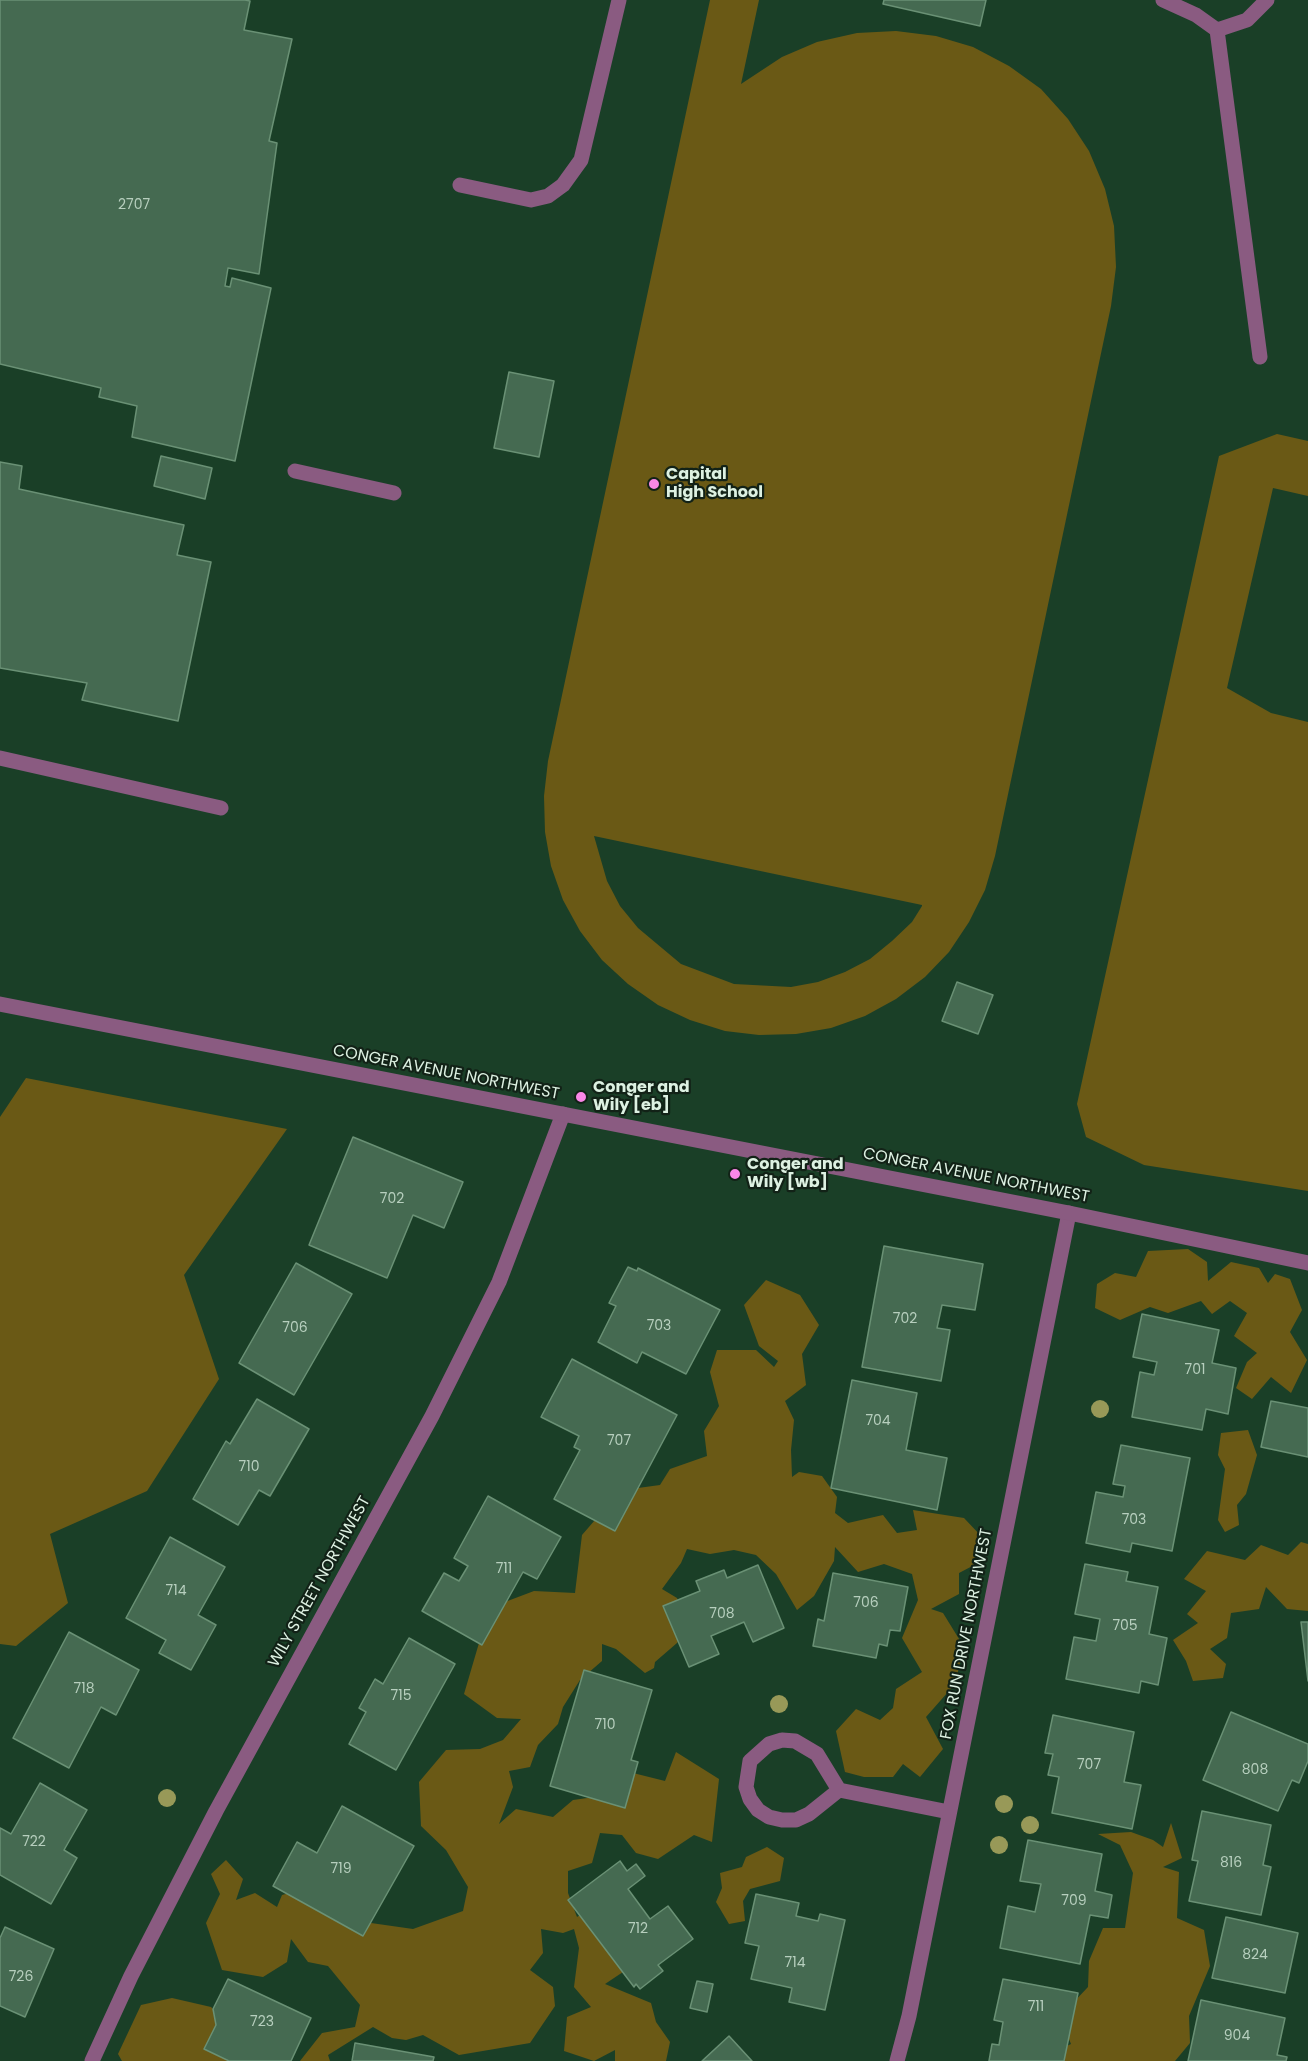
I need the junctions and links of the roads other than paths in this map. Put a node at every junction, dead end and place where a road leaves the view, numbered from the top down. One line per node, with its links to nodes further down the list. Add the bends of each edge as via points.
1 (619, 0): 5 (street, via 581,160 563,185 548,196 531,200)
2 (1163, 0): 4 (street)
3 (1267, 0): 4 (street, via 1247,20)
4 (1217, 30): 6 (street)
5 (460, 185)
6 (1260, 357)
7 (295, 471): 8 (street)
8 (394, 493)
9 (0, 758): 10 (street)
10 (221, 808)
11 (0, 1004): 12 (street, CONGER AVENUE NORTHWEST)
12 (563, 1114): 13 (street, CONGER AVENUE NORTHWEST); 17 (street, WILY STREET NORTHWEST, via 499,1282 474,1334 216,1811)
13 (1069, 1213): 14 (street, CONGER AVENUE NORTHWEST); 16 (street, FOX RUN DRIVE NORTHWEST)
14 (1308, 1263)
15 (839, 1790): 15 (street, via 817,1754 795,1741 770,1743 750,1761 746,1787 758,1810 769,1817 796,1820); 16 (street)
16 (950, 1812): 18 (street, FOX RUN DRIVE NORTHWEST)
17 (92, 2061)
18 (897, 2061)

